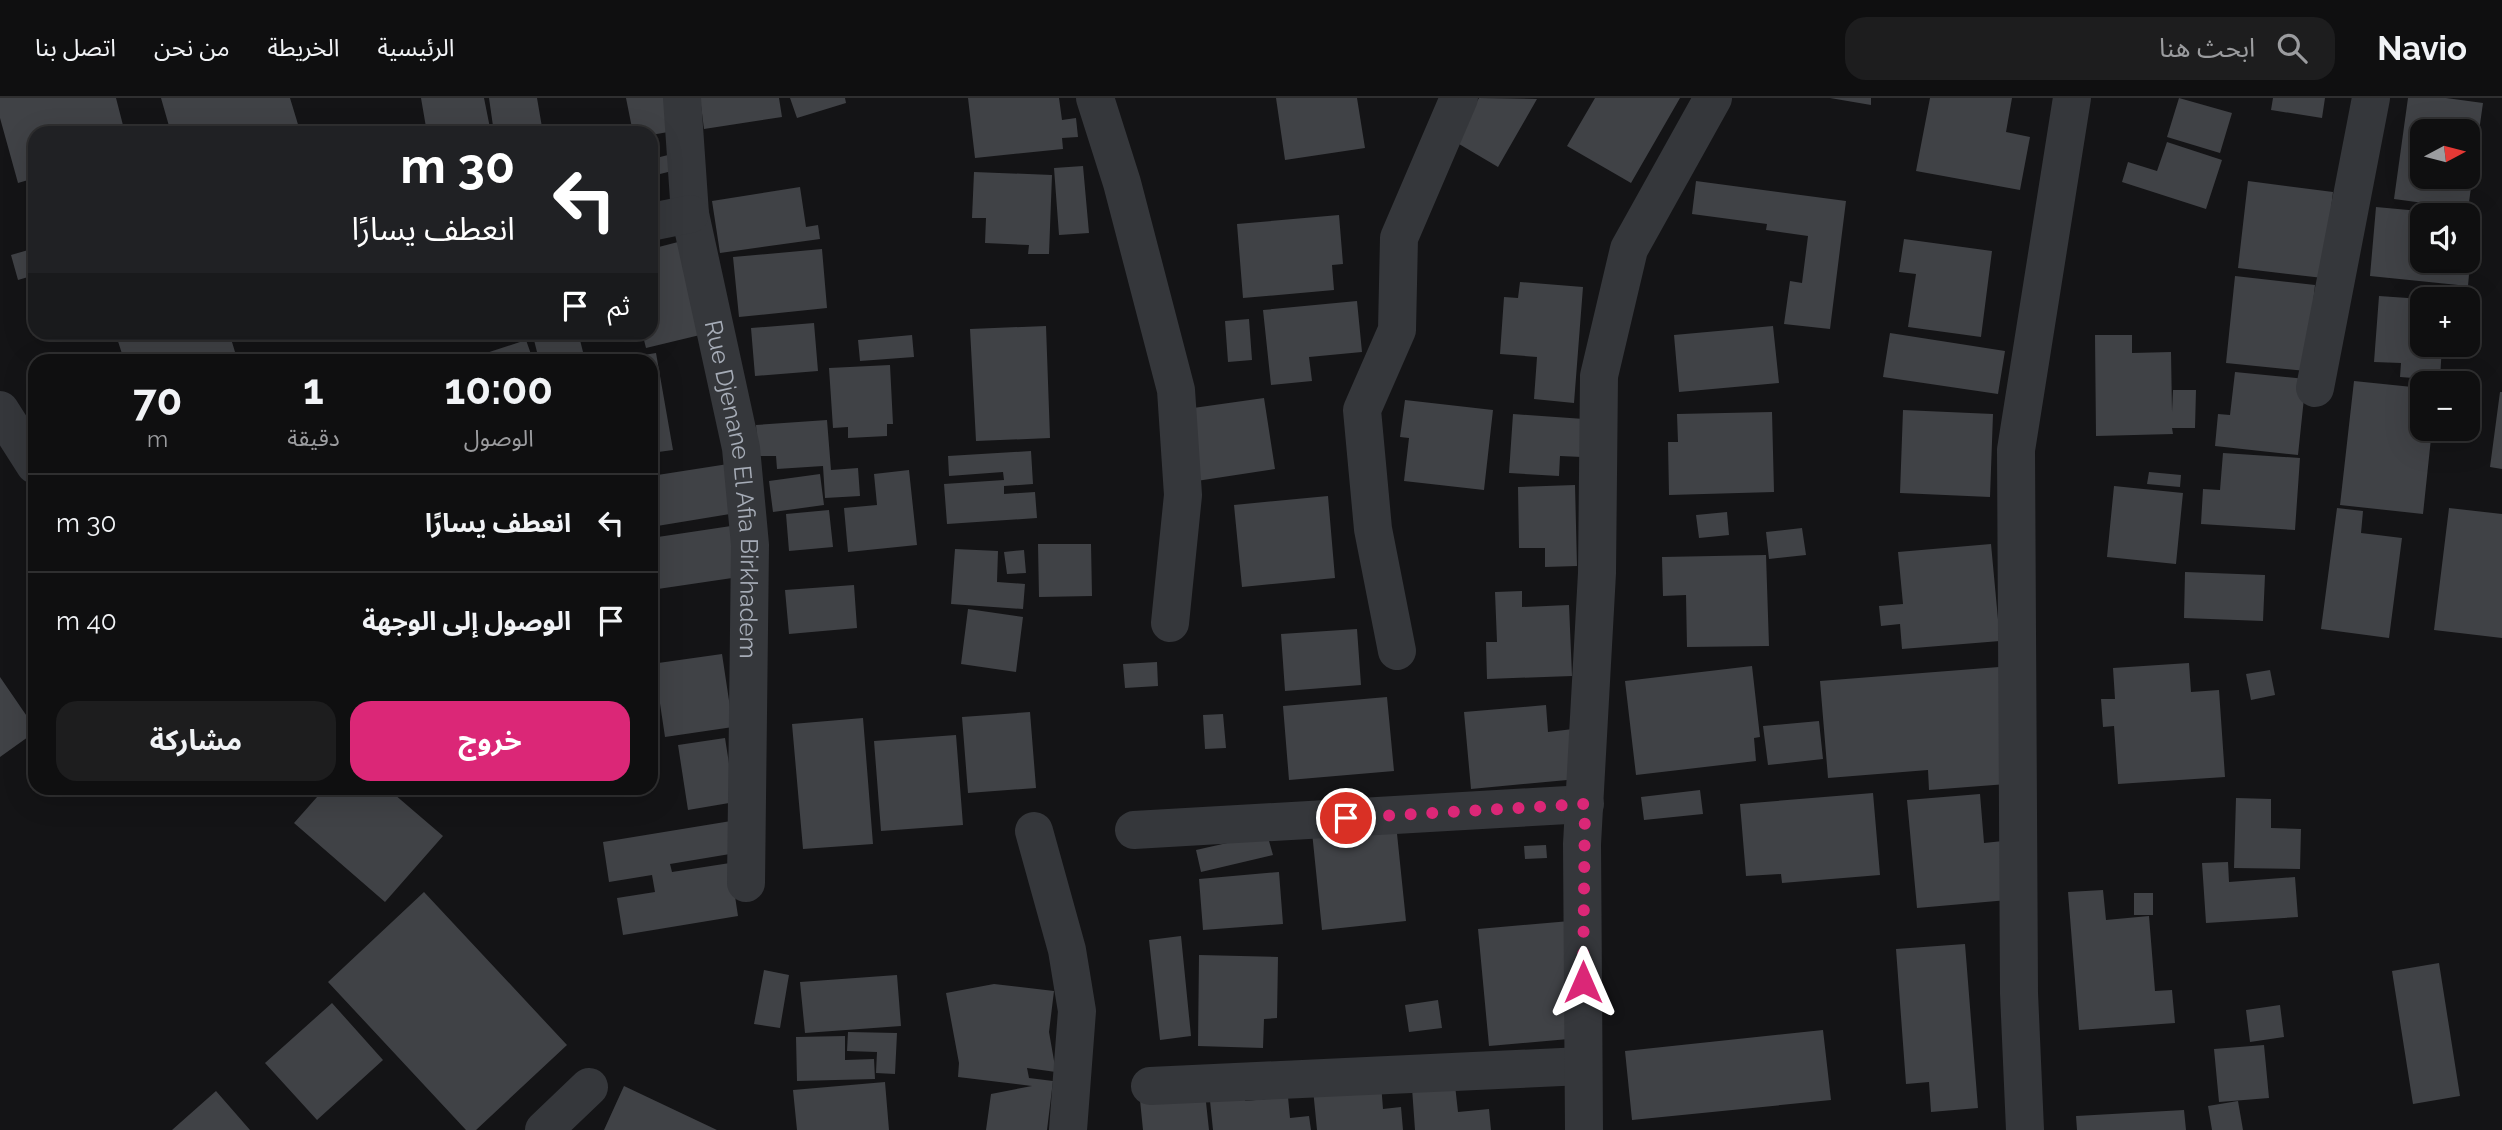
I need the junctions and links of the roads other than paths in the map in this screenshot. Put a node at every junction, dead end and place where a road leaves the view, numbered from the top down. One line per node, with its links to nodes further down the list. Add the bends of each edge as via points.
1 (682, 98): 7 (street, Rue Djenane El Afia Birkhadem)
2 (1095, 98): 12 (street, via 1176,390 1184,495)
3 (1459, 98): 13 (street, via 1399,238 1397,330 1362,410 1373,529)
4 (1713, 98): 14 (street, via 1629,249 1599,376 1597,573)
5 (2072, 98): 24 (street, via 2016,450 2019,993)
6 (2371, 98): 9 (street)
7 (690, 214): 8 (street); 17 (street, Rue Djenane El Afia Birkhadem, via 741,448 750,545)
8 (658, 221)
9 (2315, 388)
10 (0, 410): 11 (street)
11 (28, 454)
12 (1170, 623)
13 (1397, 651)
14 (1585, 804): 15 (street); 18 (street)
15 (1134, 830)
16 (1034, 831): 22 (street, via 1067,950 1077,1011)
17 (746, 883)
18 (1583, 1066): 19 (street); 23 (street)
19 (1150, 1086)
20 (589, 1087): 21 (street)
21 (544, 1130)
22 (1068, 1130)
23 (1584, 1130)
24 (2025, 1130)

